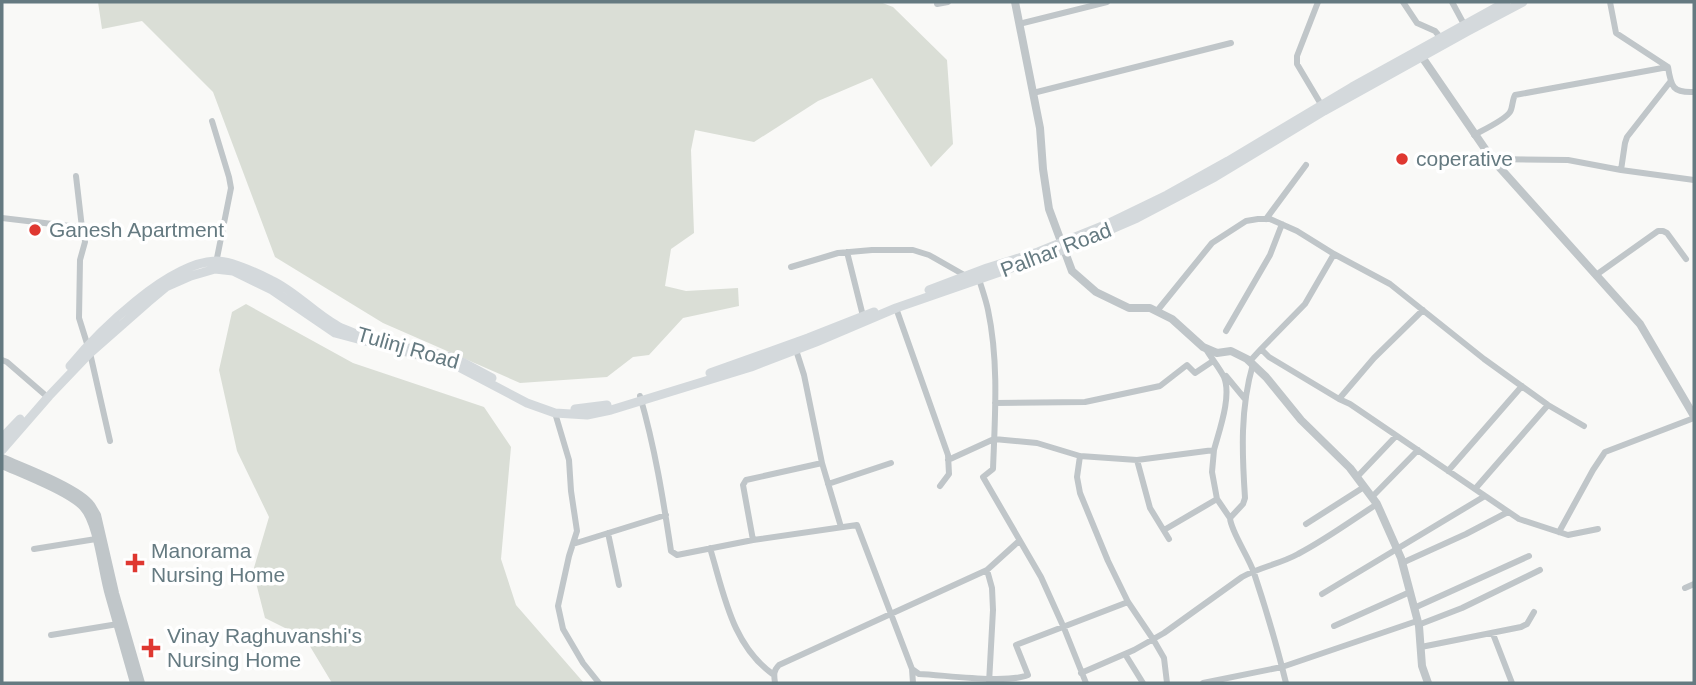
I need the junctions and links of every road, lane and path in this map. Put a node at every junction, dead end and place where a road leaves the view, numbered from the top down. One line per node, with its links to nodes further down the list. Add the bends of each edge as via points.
1 (948, 2): 10 (street)
2 (1016, 2): 11 (street)
3 (1107, 2): 11 (street)
4 (1318, 2): 20 (street, via 1297,64)
5 (1403, 2): 13 (street, via 1418,23)
6 (1452, 2): 12 (street)
7 (1506, 2): 12 (main road, Palhar Road)
8 (1523, 2): 12 (main road, Palhar Road)
9 (1610, 2): 16 (street, via 1616,33)
10 (937, 4)
11 (1019, 23): 19 (street)
12 (1466, 27): 13 (main road, Palhar Road); 15 (main road, Palhar Road)
13 (1440, 37): 20 (main road, Palhar Road)
14 (1231, 43): 19 (street)
15 (1422, 57): 20 (main road, Palhar Road); 22 (street)
16 (1668, 67): 17 (street); 22 (street, via 1515,95 1508,115)
17 (1670, 82): 18 (street, via 1678,91); 25 (street, via 1627,137)
18 (1694, 92)
19 (1033, 93): 32 (street, via 1049,209)
20 (1323, 108): 32 (main road, Palhar Road, via 1167,195)
21 (212, 121): 36 (street, via 231,188)
22 (1474, 135): 23 (street)
23 (1492, 159): 25 (street, via 1568,160); 38 (street)
24 (1307, 165): 29 (street)
25 (1621, 170): 27 (street)
26 (76, 176): 31 (street)
27 (1694, 180)
28 (2, 218): 31 (street)
29 (1266, 219): 30 (street); 43 (street, via 1246,221 1212,243)
30 (1282, 224): 34 (street); 45 (street, via 1270,255)
31 (82, 228): 47 (street, via 85,242 78,312)
32 (1061, 246): 39 (main road, Palhar Road); 40 (main road, Palhar Road); 43 (street, via 1072,271 1096,292 1129,308)
33 (847, 252): 37 (street); 39 (street, via 913,250); 44 (street)
34 (1334, 254): 42 (street, via 1390,284); 48 (street, via 1305,304)
35 (1686, 259): 38 (street, via 1663,231)
36 (216, 265): 47 (main road, via 166,287); 60 (main road, Tulinj Road, via 272,289 335,333 455,365 527,403)
37 (791, 267)
38 (1596, 275): 61 (street, via 1640,324)
39 (967, 276): 44 (main road, Palhar Road)
40 (979, 279): 41 (main road, Palhar Road); 58 (street, via 992,334)
41 (896, 308): 44 (main road, Palhar Road); 71 (street)
42 (1423, 310): 53 (street); 57 (street)
43 (1157, 311): 46 (street)
44 (863, 319): 49 (main road, Palhar Road); 55 (main road, Palhar Road)
45 (1226, 331)
46 (1206, 348): 51 (street); 52 (street, via 1217,353 1231,351)
47 (88, 349): 54 (main road); 65 (street); 66 (main road)
48 (1261, 349): 52 (street); 57 (street)
49 (796, 350): 55 (main road, Palhar Road); 73 (street)
50 (2, 360): 54 (street)
51 (1213, 361): 56 (street); 58 (street, via 1195,373 1186,365 1160,386 1085,402); 67 (street, via 1226,381)
52 (1251, 363): 56 (street); 77 (street)
53 (1522, 386): 59 (street); 76 (street)
54 (44, 394): 66 (main road)
55 (641, 398): 60 (main road, Palhar Road, via 587,415); 86 (street)
56 (1245, 399): 87 (street, via 1245,498)
57 (1339, 399): 63 (street)
58 (995, 403): 64 (street)
59 (1548, 405): 62 (street); 81 (street)
60 (555, 411): 98 (street, via 569,460 578,531)
61 (1694, 417): 92 (street, via 1605,452)
62 (1584, 426)
63 (1396, 436): 68 (street); 77 (street)
64 (994, 439): 69 (street, via 1037,443); 71 (street); 97 (street, via 993,469 983,477)
65 (110, 441)
66 (3, 443)
67 (1214, 450): 72 (street); 83 (street)
68 (1418, 450): 76 (street); 84 (street)
69 (1080, 456): 72 (street); 113 (street, via 1080,493)
70 (2, 457): 103 (street, via 91,504)
71 (948, 460): 79 (street, via 949,474)
72 (1138, 460): 91 (street, via 1150,508)
73 (822, 463): 78 (street); 96 (street, via 744,481)
74 (891, 463): 78 (street)
75 (2, 465): 94 (street, via 78,502 90,518)
76 (1448, 471): 81 (street)
77 (1357, 477): 80 (street)
78 (828, 484): 89 (street)
79 (940, 486)
80 (1364, 487): 84 (street); 88 (street)
81 (1475, 489): 82 (street)
82 (1485, 496): 85 (street); 100 (street)
83 (1217, 499): 87 (street); 91 (street)
84 (1374, 501): 100 (street); 106 (street, via 1299,553)
85 (1508, 512): 92 (street); 104 (street)
86 (666, 516): 93 (street); 99 (street, via 673,554)
87 (1230, 518): 106 (street)
88 (1306, 524)
89 (841, 527): 96 (street); 116 (street, via 857,525)
90 (1598, 529): 92 (street, via 1568,535)
91 (1164, 530): 95 (street)
92 (1559, 532)
93 (608, 533): 98 (street); 108 (street)
94 (96, 539): 101 (street); 103 (street)
95 (1169, 539)
96 (753, 540): 99 (street)
97 (1019, 541): 105 (street); 120 (street)
98 (573, 544): 134 (street, via 558,606 563,629)
99 (710, 548): 130 (street, via 740,638)
100 (1396, 548): 104 (street); 112 (street)
101 (34, 550)
102 (1529, 556): 114 (street)
103 (105, 563): 118 (street, via 108,595); 133 (street)
104 (1402, 563): 111 (street)
105 (987, 570): 116 (street); 131 (street, via 993,610)
106 (1253, 570): 123 (street); 126 (street)
107 (1539, 570): 117 (street, via 1462,608)
108 (619, 584)
109 (1694, 584): 110 (street)
110 (1685, 588)
111 (1410, 592): 114 (street); 119 (street)
112 (1322, 594)
113 (1128, 602): 120 (street); 123 (street)
114 (1414, 608): 117 (street)
115 (1534, 611): 121 (street, via 1527,624)
116 (892, 614): 127 (street); 130 (street, via 779,665)
117 (1418, 623): 124 (street); 126 (street)
118 (118, 624): 122 (street); 132 (street)
119 (1334, 626)
120 (1064, 628): 128 (street); 129 (street, via 1016,645)
121 (1493, 634): 124 (street); 143 (street)
122 (51, 635)
123 (1153, 639): 125 (street); 139 (street, via 1164,658)
124 (1421, 647): 142 (street)
125 (1125, 654): 128 (street); 138 (street)
126 (1282, 667): 140 (street); 141 (street)
127 (912, 669): 131 (street, via 919,674); 135 (street)
128 (1081, 673): 137 (street)
129 (1028, 675): 131 (street); 136 (street)
130 (774, 679)
131 (989, 681)
132 (134, 683)
133 (141, 683)
134 (599, 683)
135 (913, 683)
136 (1033, 683)
137 (1086, 683)
138 (1143, 683)
139 (1167, 683)
140 (1203, 683)
141 (1286, 683)
142 (1428, 683)
143 (1512, 683)

